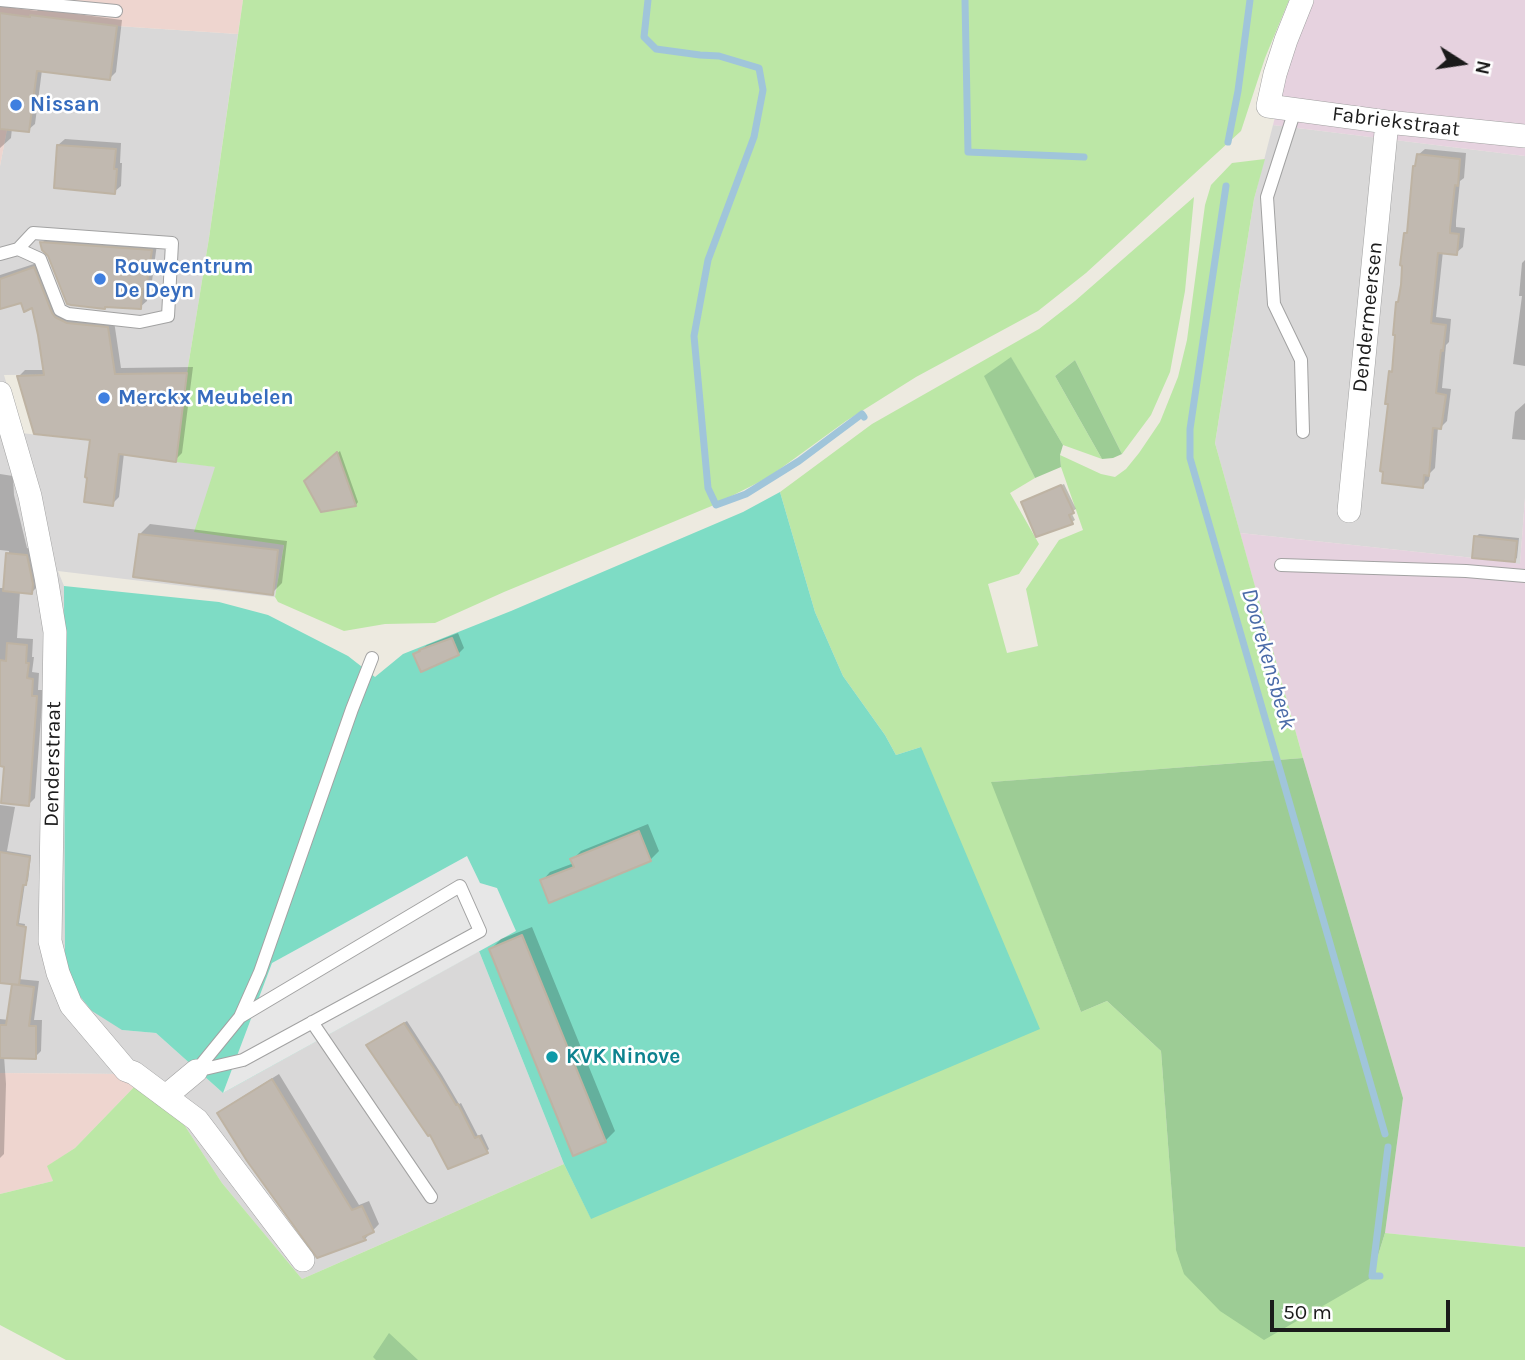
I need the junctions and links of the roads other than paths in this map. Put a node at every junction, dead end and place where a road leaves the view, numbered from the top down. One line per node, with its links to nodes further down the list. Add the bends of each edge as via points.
1 (0, 0): 3 (lane)
2 (1302, 0): 4 (street, Fabriekstraat, via 1278,63 1268,106)
3 (116, 11)
4 (1295, 110): 5 (street, Fabriekstraat); 10 (lane, via 1267,197 1274,304 1301,360)
5 (1387, 122): 6 (street, Fabriekstraat); 11 (street, Dendermeersen)
6 (1525, 136)
7 (19, 249): 7 (lane, via 33,233 172,243 168,316 140,322 68,314 60,310 40,258); 8 (lane)
8 (0, 254)
9 (0, 393): 18 (street, Denderstraat, via 30,496 55,632 50,941 71,1005 126,1070)
10 (1303, 432)
11 (1349, 511)
12 (1281, 565): 13 (lane)
13 (1525, 576)
14 (372, 658): 15 (lane)
15 (240, 1017): 16 (lane, via 460,886 481,930); 17 (lane)
16 (312, 1022): 17 (lane, via 243,1060); 19 (lane)
17 (196, 1071): 18 (street)
18 (166, 1096): 20 (street, Denderstraat, via 197,1121)
19 (431, 1197)
20 (303, 1260)

